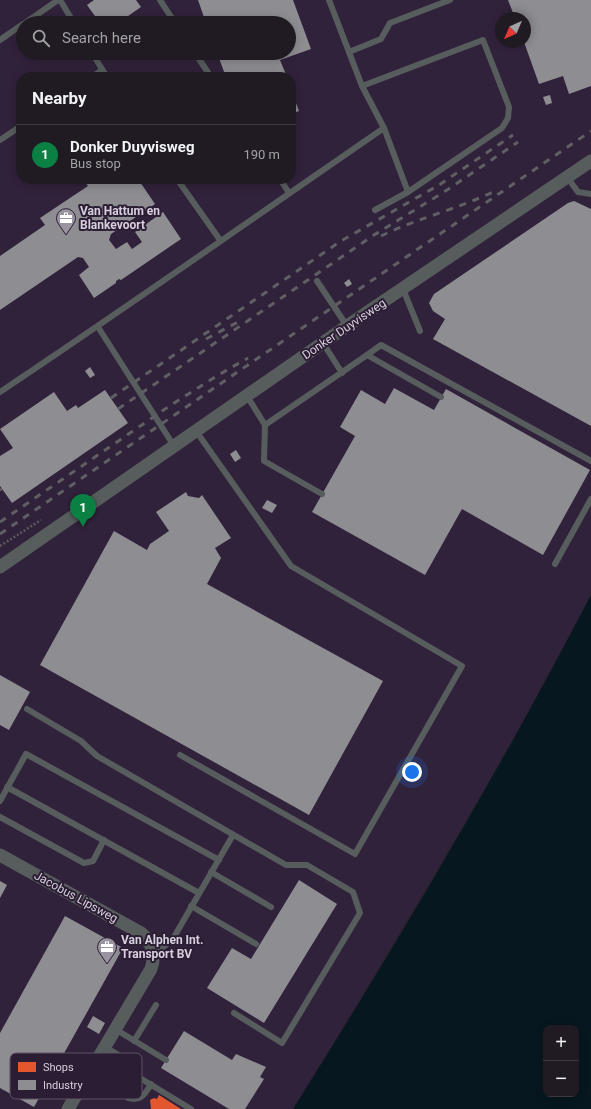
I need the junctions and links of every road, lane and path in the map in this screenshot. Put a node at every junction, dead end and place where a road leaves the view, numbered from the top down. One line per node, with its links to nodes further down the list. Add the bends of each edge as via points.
1 (59, 0): 5 (lane); 6 (lane)
2 (160, 0): 7 (lane)
3 (329, 0): 10 (lane)
4 (450, 0): 10 (lane, via 390,23 380,39)
5 (36, 16)
6 (69, 16)
7 (170, 16)
8 (16, 29): 9 (lane)
9 (0, 40)
10 (349, 52): 16 (lane)
11 (96, 60): 13 (lane)
12 (200, 60): 15 (lane)
13 (102, 70): 14 (lane)
14 (99, 72)
15 (208, 72)
16 (362, 86): 17 (lane); 24 (lane, via 483,40 507,101 509,113 505,124)
17 (384, 128): 24 (lane); 25 (lane)
18 (16, 129): 19 (lane)
19 (0, 140)
20 (591, 161): 21 (street, Donker Duyvisweg)
21 (567, 177): 26 (lane, via 578,192); 30 (street, Donker Duyvisweg)
22 (181, 184): 28 (lane)
23 (283, 184): 25 (lane)
24 (408, 192): 27 (lane)
25 (289, 193): 28 (lane)
26 (591, 194)
27 (375, 210)
28 (220, 240): 32 (lane)
29 (317, 280): 31 (lane)
30 (403, 289): 31 (street, Donker Duyvisweg); 33 (lane)
31 (347, 326): 34 (street, Donker Duyvisweg)
32 (98, 327): 37 (lane); 42 (lane)
33 (420, 331)
34 (323, 344): 36 (lane); 38 (street, Donker Duyvisweg)
35 (367, 355): 36 (lane); 39 (lane); 43 (lane, via 381,345)
36 (342, 373): 40 (lane)
37 (0, 392)
38 (247, 396): 40 (lane); 41 (street, Donker Duyvisweg)
39 (441, 397)
40 (265, 425): 44 (lane, via 264,461)
41 (196, 431): 42 (street, Donker Duyvisweg); 49 (lane, via 291,566 462,666 355,854)
42 (174, 446): 47 (street, Donker Duyvisweg)
43 (591, 461)
44 (322, 494)
45 (591, 498): 46 (lane)
46 (555, 564)
47 (0, 567)
48 (27, 709): 53 (lane, via 81,741 97,756)
49 (180, 755)
50 (8, 787): 51 (lane); 54 (lane); 56 (lane, via 26,754)
51 (0, 801)
52 (0, 817): 54 (lane, via 84,863 93,861)
53 (233, 835): 56 (lane); 64 (lane, via 286,866 307,864 353,892 360,913 282,1042)
54 (104, 840): 58 (lane)
55 (0, 855): 62 (street, Jacobus Lipsweg, via 141,933 150,943)
56 (219, 860): 57 (lane)
57 (211, 872): 58 (lane); 60 (lane)
58 (199, 893): 59 (lane)
59 (192, 906): 61 (lane); 62 (lane, via 174,937)
60 (271, 907)
61 (256, 944)
62 (154, 956): 65 (street, via 151,969)
63 (156, 1005): 66 (lane)
64 (234, 1013)
65 (115, 1029): 66 (lane); 67 (street)
66 (134, 1041): 70 (lane)
67 (105, 1047): 68 (street); 69 (lane)
68 (101, 1053)
69 (115, 1053)
70 (166, 1060)
71 (142, 1079): 72 (lane)
72 (151, 1084): 73 (lane); 76 (lane)
73 (142, 1098)
74 (74, 1099): 75 (street)
75 (68, 1109)
76 (191, 1109)

